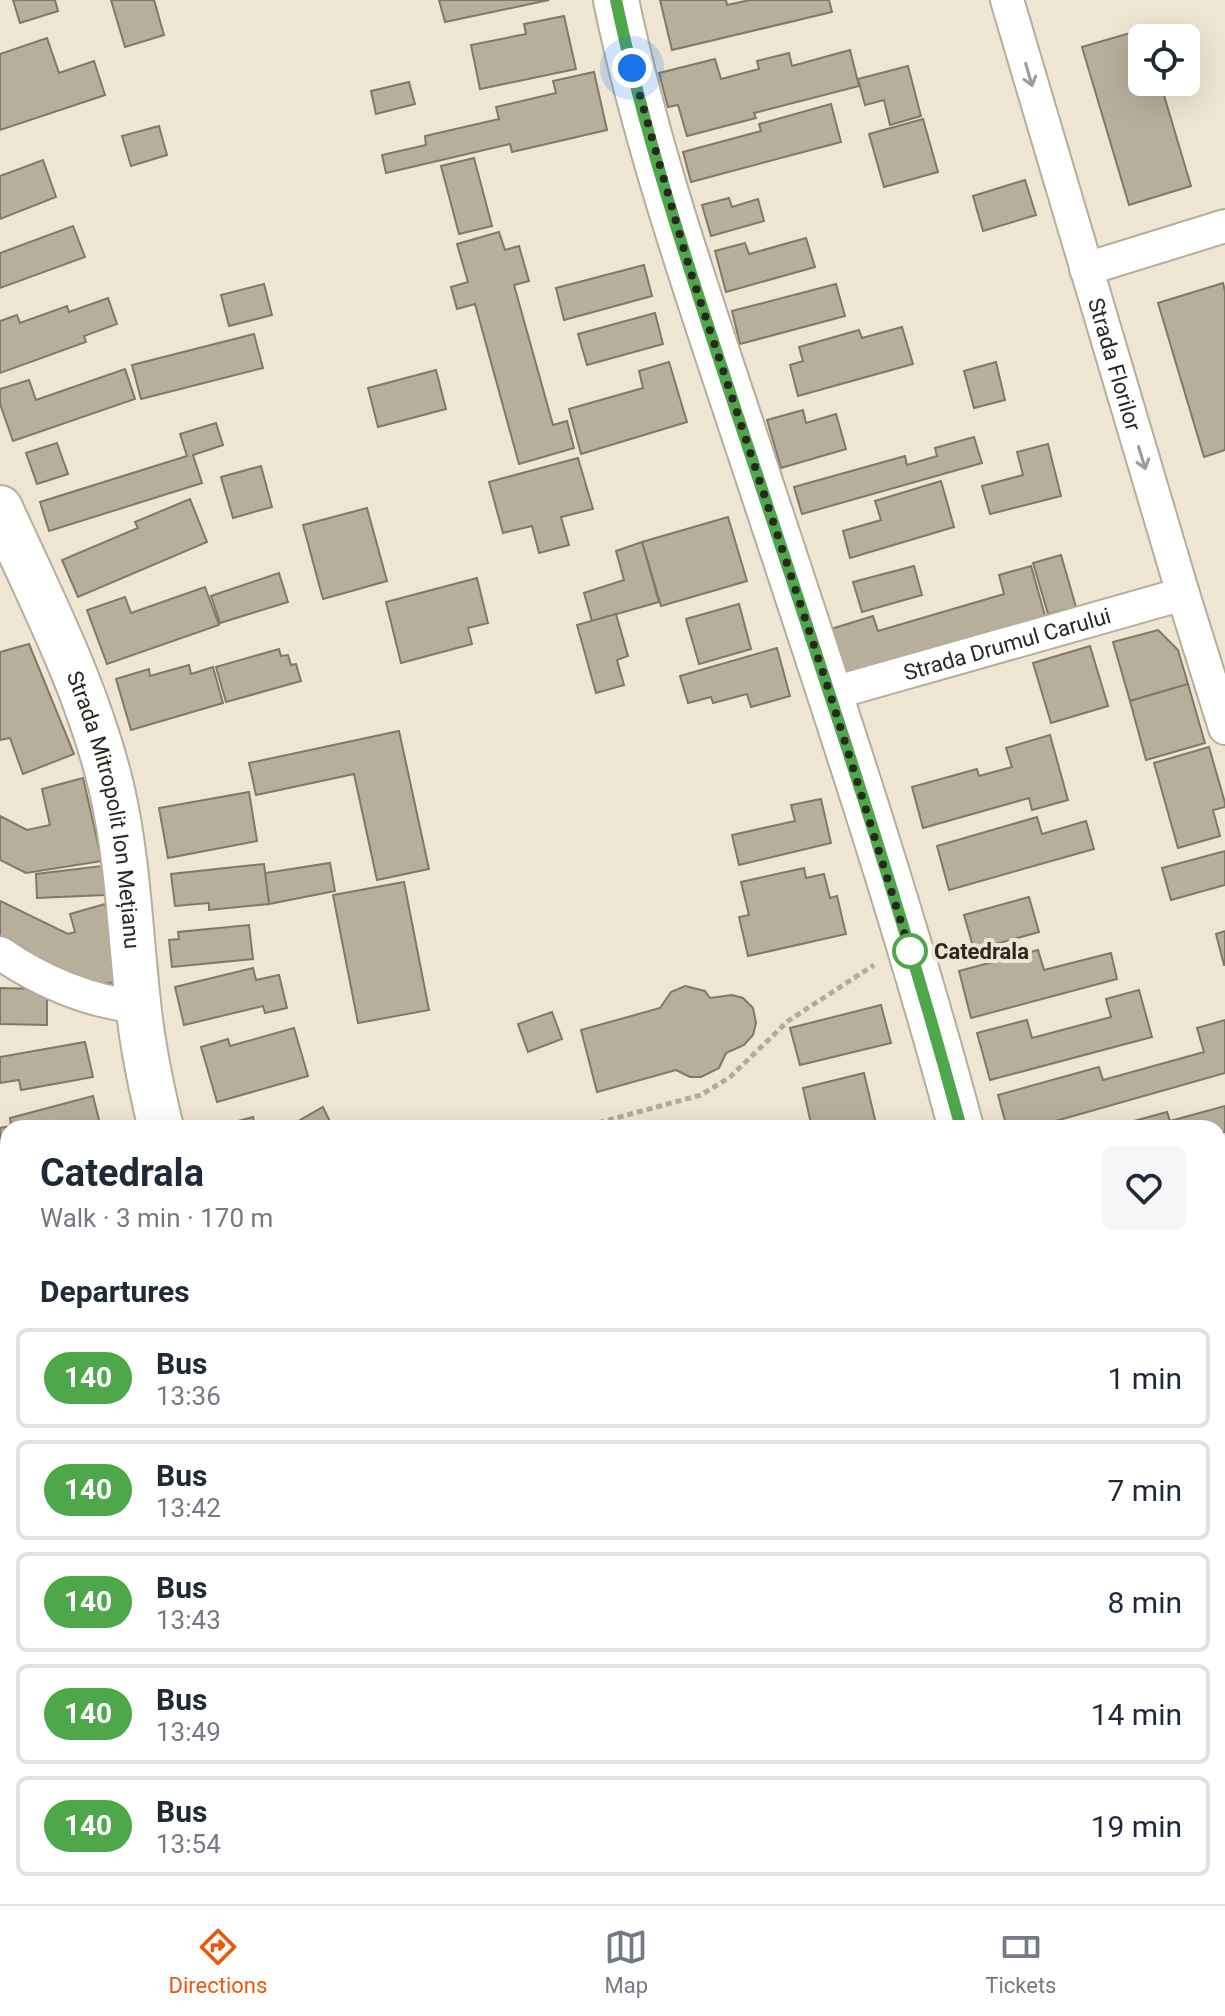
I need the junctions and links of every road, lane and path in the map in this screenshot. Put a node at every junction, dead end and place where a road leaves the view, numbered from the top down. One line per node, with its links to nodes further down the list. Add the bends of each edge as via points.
1 (616, 0): 7 (main road, via 684,253)
2 (1007, 0): 4 (street, Strada Florilor, one-way to 4)
3 (1225, 226): 4 (street)
4 (1086, 269): 6 (street, Strada Florilor, one-way to 6)
5 (0, 508): 11 (main road, Strada Mitropolit Ion Mețianu, via 95,724 113,793)
6 (1183, 594): 7 (street, Strada Drumul Carului); 8 (street, Strada Florilor)
7 (830, 694): 14 (main road)
8 (1225, 728)
9 (0, 953): 11 (street, via 64,989)
10 (878, 979): 13 (path, via 874,964 788,1021 730,1077 701,1095)
11 (138, 1007): 12 (main road, Strada Mitropolit Ion Mețianu)
12 (159, 1120)
13 (609, 1120)
14 (959, 1120)

